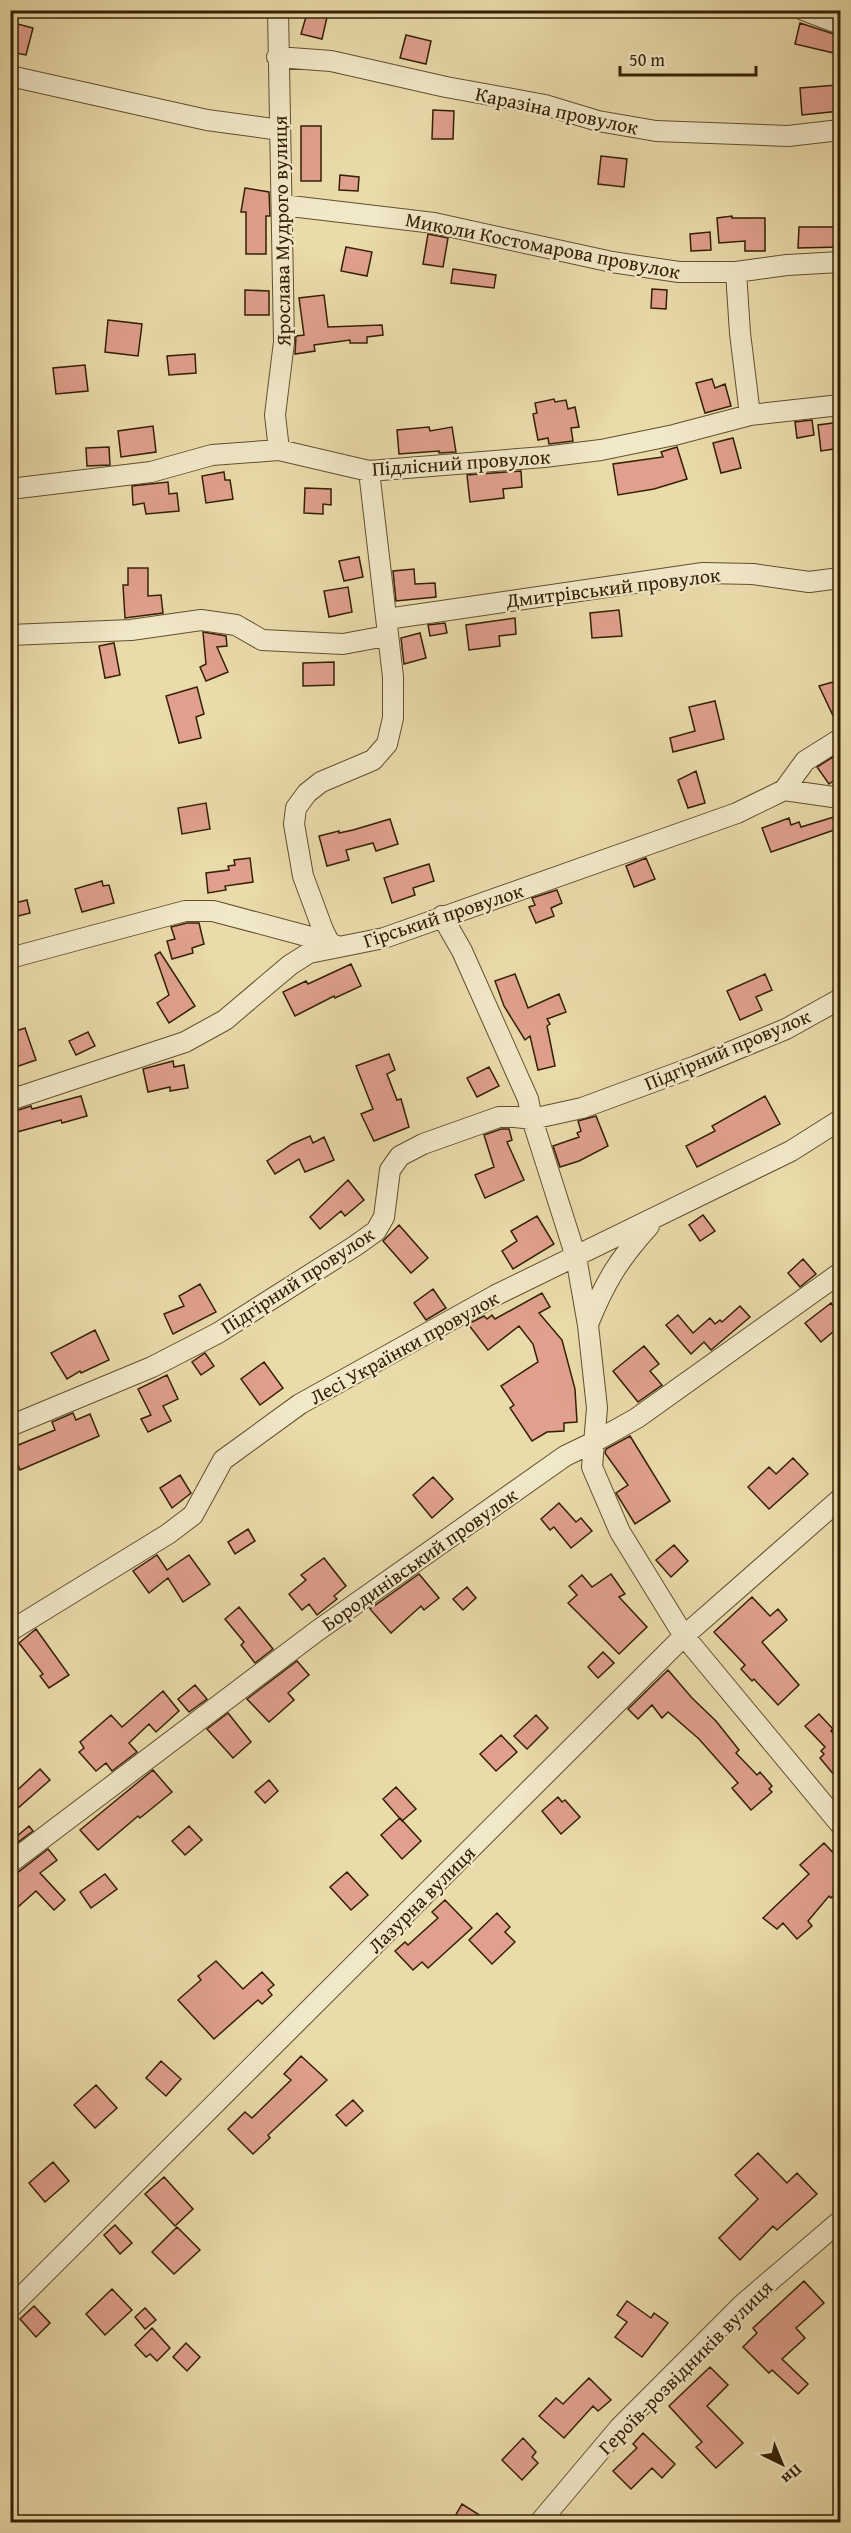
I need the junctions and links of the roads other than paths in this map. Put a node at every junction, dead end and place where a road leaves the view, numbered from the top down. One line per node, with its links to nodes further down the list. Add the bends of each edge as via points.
1 (278, 10): 4 (street, Ярослава Мудрого вулиця)
2 (803, 10): 3 (street)
3 (840, 24)
4 (277, 57): 6 (street, Ярослава Мудрого вулиця); 7 (street, Каразіна провулок, via 331,61 656,131 788,136)
5 (10, 76): 6 (street, via 207,120)
6 (280, 129): 8 (street, Ярослава Мудрого вулиця)
7 (840, 130)
8 (282, 205): 10 (street, Миколи Костомарова провулок, via 434,223 612,262 679,272); 13 (street, Ярослава Мудрого вулиця, via 284,342 275,415)
9 (840, 262): 10 (street, Миколи Костомарова провулок)
10 (736, 272): 12 (street)
11 (840, 405): 12 (street, Підлісний провулок)
12 (750, 415): 14 (street, Підлісний провулок, via 601,450)
13 (279, 450): 14 (street, Підлісний провулок); 15 (street, Підлісний провулок, via 212,455 151,472)
14 (369, 471): 17 (street)
15 (10, 489)
16 (840, 578): 17 (street, Дмитрівський провулок, via 809,582 753,574 703,573)
17 (386, 627): 18 (street, Дмитрівський провулок, via 343,644 262,640 236,625 201,620 131,630); 23 (street, via 393,677 393,718 387,744 373,760 321,782 296,808 294,824 303,876 323,930)
18 (10, 635)
19 (840, 739): 20 (street, Гірський провулок, via 805,761)
20 (784, 790): 21 (street); 22 (street, Гірський провулок, via 737,813)
21 (840, 798)
22 (442, 916): 23 (street, Гірський провулок, via 384,938); 27 (street, via 494,1018 528,1099)
23 (334, 945): 24 (street, via 213,910 185,911); 26 (street, Гірський провулок, via 309,953 290,965 225,1020 185,1042)
24 (10, 958)
25 (840, 999): 27 (street, Підгірний провулок, via 786,1029 696,1066 582,1108)
26 (10, 1100)
27 (531, 1119): 30 (street); 33 (street, Підгірний провулок, via 499,1117 400,1156 390,1170 384,1217 376,1231 355,1246 181,1353)
28 (840, 1120): 29 (street, Лесі Українки провулок, via 792,1151)
29 (657, 1217): 30 (street, Лесі Українки провулок); 32 (street, via 623,1255 603,1287)
30 (576, 1257): 32 (street); 36 (street, Лесі Українки провулок, via 496,1295 300,1404 223,1460 194,1515)
31 (840, 1273): 34 (street, Бородинівський провулок, via 637,1418)
32 (588, 1325): 34 (street, via 597,1408)
33 (10, 1426)
34 (594, 1443): 37 (street, via 592,1467 620,1532); 39 (street, Бородинівський провулок, via 566,1456 317,1631)
35 (840, 1498): 37 (street, Лазурна вулиця)
36 (10, 1631)
37 (684, 1636): 38 (street); 41 (street, Лазурна вулиця)
38 (840, 1824)
39 (10, 1863)
40 (840, 2221): 42 (street, Героїв-розвідників вулиця, via 743,2304 620,2427)
41 (10, 2308)
42 (540, 2523)

